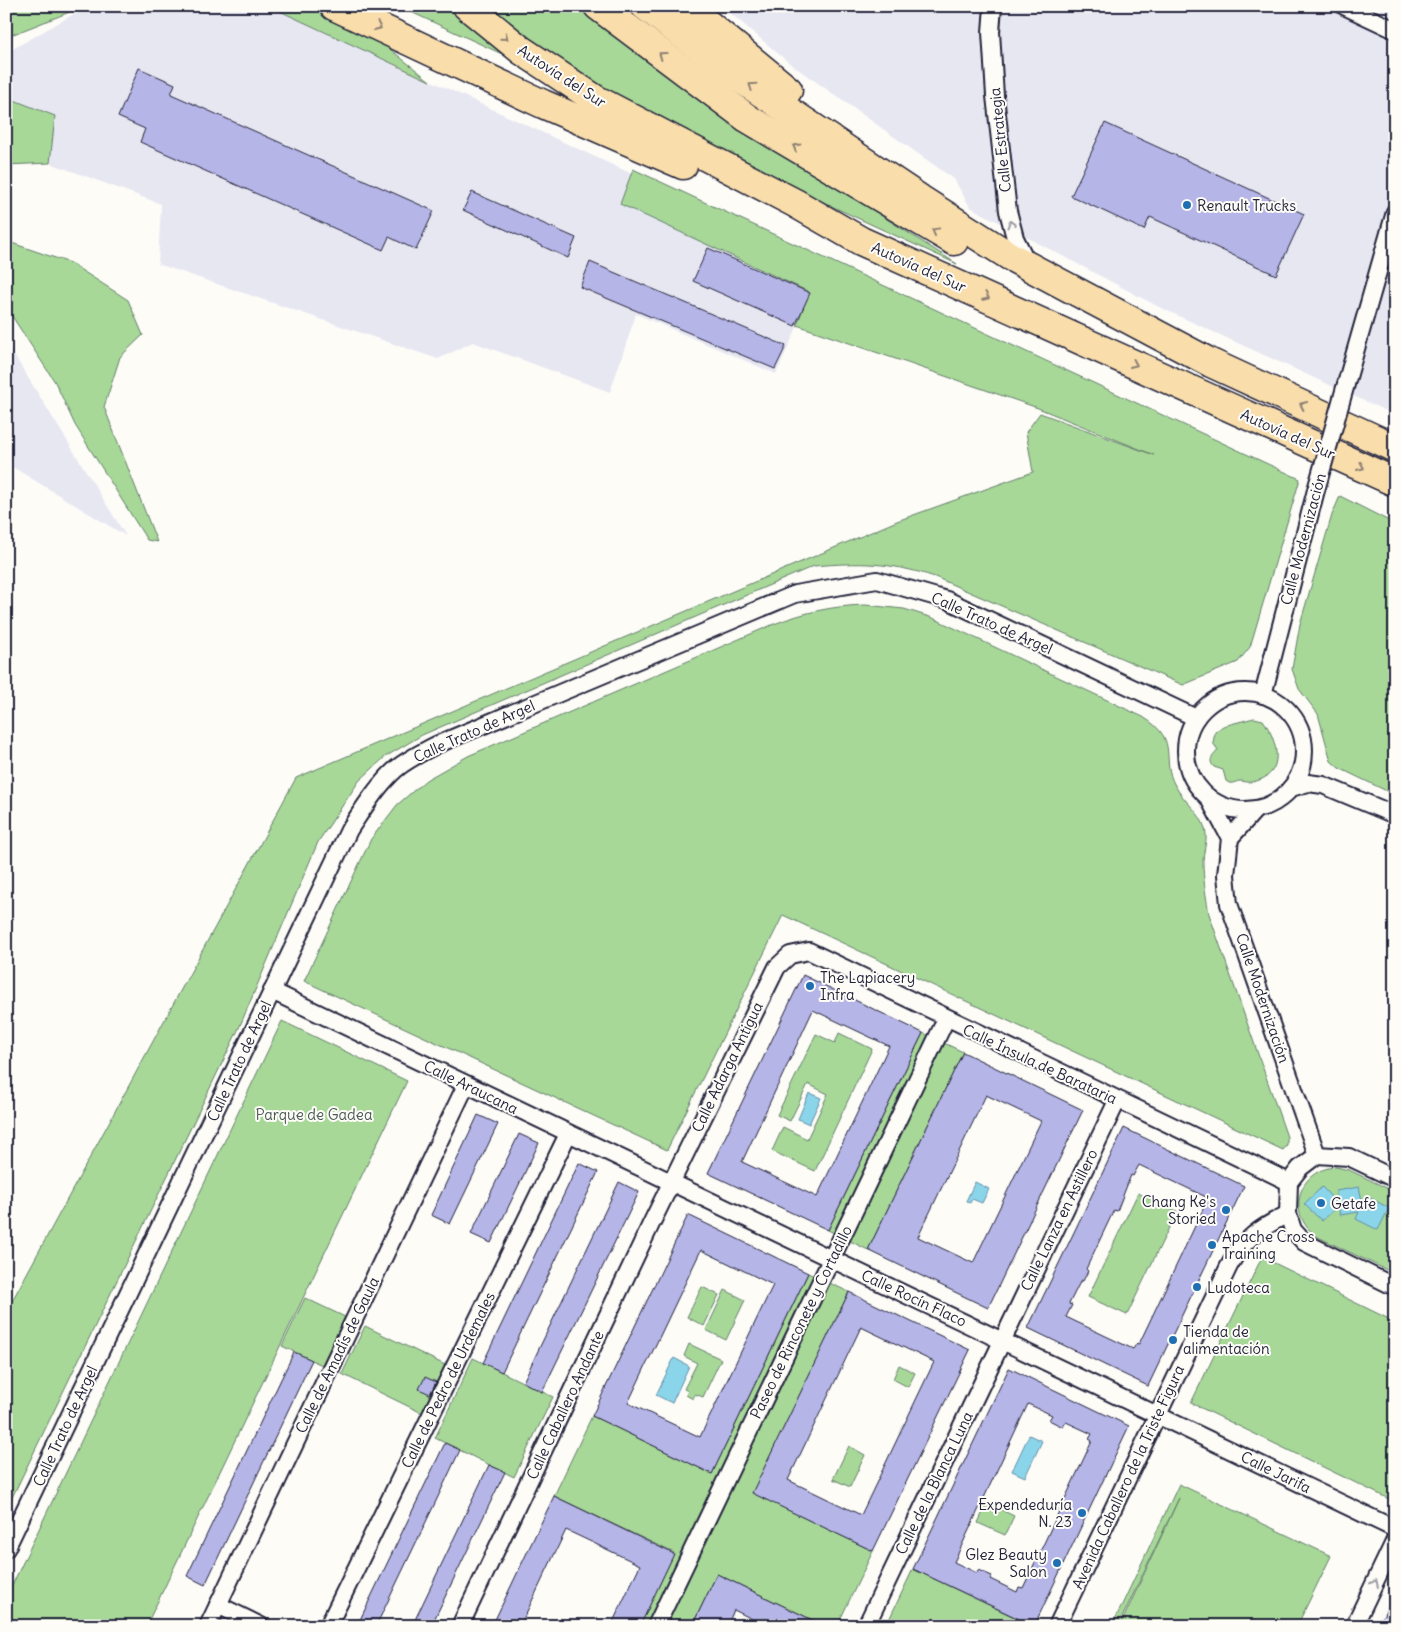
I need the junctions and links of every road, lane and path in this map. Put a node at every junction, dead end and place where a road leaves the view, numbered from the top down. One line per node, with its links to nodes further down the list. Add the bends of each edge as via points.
1 (334, 6): 10 (highway, one-way to 10, via 543,104)
2 (376, 6): 10 (highway, via 452,41)
3 (467, 6): 13 (highway, Autovía del Sur, one-way to 13, via 522,50 595,99)
4 (598, 6): 15 (highway, one-way to 4, via 1008,272 910,217 747,118)
5 (645, 6): 12 (highway, Autovía del Sur, one-way to 5, via 732,73)
6 (686, 6): 12 (highway, via 833,125 950,205)
7 (993, 6): 14 (street, Calle Estrategia, one-way to 7, via 1015,238 1008,211 995,96 991,32)
8 (1344, 6): 9 (street)
9 (1395, 30)
10 (691, 168): 13 (highway)
11 (1395, 212): 18 (street, Calle Modernización, bridge, via 1316,490)
12 (983, 239): 14 (highway, Autovía del Sur)
13 (861, 241): 17 (highway, Autovía del Sur, one-way to 17)
14 (1031, 268): 15 (highway, Autovía del Sur)
15 (1211, 363): 16 (highway, Autovía del Sur, one-way to 15)
16 (1395, 448)
17 (1395, 482)
18 (1263, 694): 19 (street, via 1244,692 1226,695 1209,704); 20 (street, via 1284,707 1299,727 1304,743)
19 (1196, 718): 23 (street, via 1188,743 1189,768); 28 (street, Calle Trato de Argel, via 947,600 877,580 795,594 436,745 396,769 372,796 349,830)
20 (1304, 760): 21 (street); 22 (street)
21 (1324, 786): 22 (street, via 1308,783); 25 (street)
22 (1291, 788): 24 (street, via 1269,805)
23 (1208, 797): 24 (street, via 1231,808); 26 (street)
24 (1256, 809): 26 (street)
25 (1395, 815)
26 (1230, 838): 33 (street, Calle Modernización, via 1226,875 1229,904)
27 (790, 955): 29 (street, Calle Ínsula de Barataria, via 809,951); 36 (street, Calle Adarga Antigua, via 777,967)
28 (272, 991): 30 (street, Calle Araucana); 44 (street, Calle Trato de Argel)
29 (946, 1019): 31 (street, Calle Ínsula de Barataria); 38 (street, Paseo de Rinconete y Cortadillo)
30 (466, 1085): 32 (street, Calle Araucana); 45 (street, Calle de Amadís de Gaula)
31 (1117, 1100): 35 (street, Calle Ínsula de Barataria); 40 (street, Calle Lanza en Astillero)
32 (568, 1134): 36 (street, Calle Araucana); 48 (street, Calle de Pedro de Urdemales)
33 (1317, 1155): 34 (street, via 1349,1157); 35 (street)
34 (1395, 1179)
35 (1289, 1182): 37 (street)
36 (671, 1184): 38 (street, Calle Rocín Flaco); 49 (street, Calle Caballero Andante)
37 (1288, 1214): 39 (street, via 1293,1230 1304,1242); 41 (street, Avenida Caballero de la Triste Figura, via 1266,1225 1239,1248)
38 (831, 1260): 40 (street, Calle Rocín Flaco); 50 (street, Paseo de Rinconete y Cortadillo)
39 (1395, 1287)
40 (1002, 1340): 41 (street, Calle Rocín Flaco); 51 (street, Calle de la Blanca Luna)
41 (1158, 1414): 42 (street, Calle Jarifa); 52 (street, Avenida Caballero de la Triste Figura)
42 (1395, 1529)
43 (1395, 1540): 53 (street, one-way to 43)
44 (6, 1549)
45 (218, 1605): 46 (street, Calle de Amadís de Gaula); 47 (street)
46 (208, 1626)
47 (261, 1626)
48 (328, 1626)
49 (460, 1626)
50 (656, 1626)
51 (866, 1626)
52 (1057, 1626)
53 (1354, 1626)

